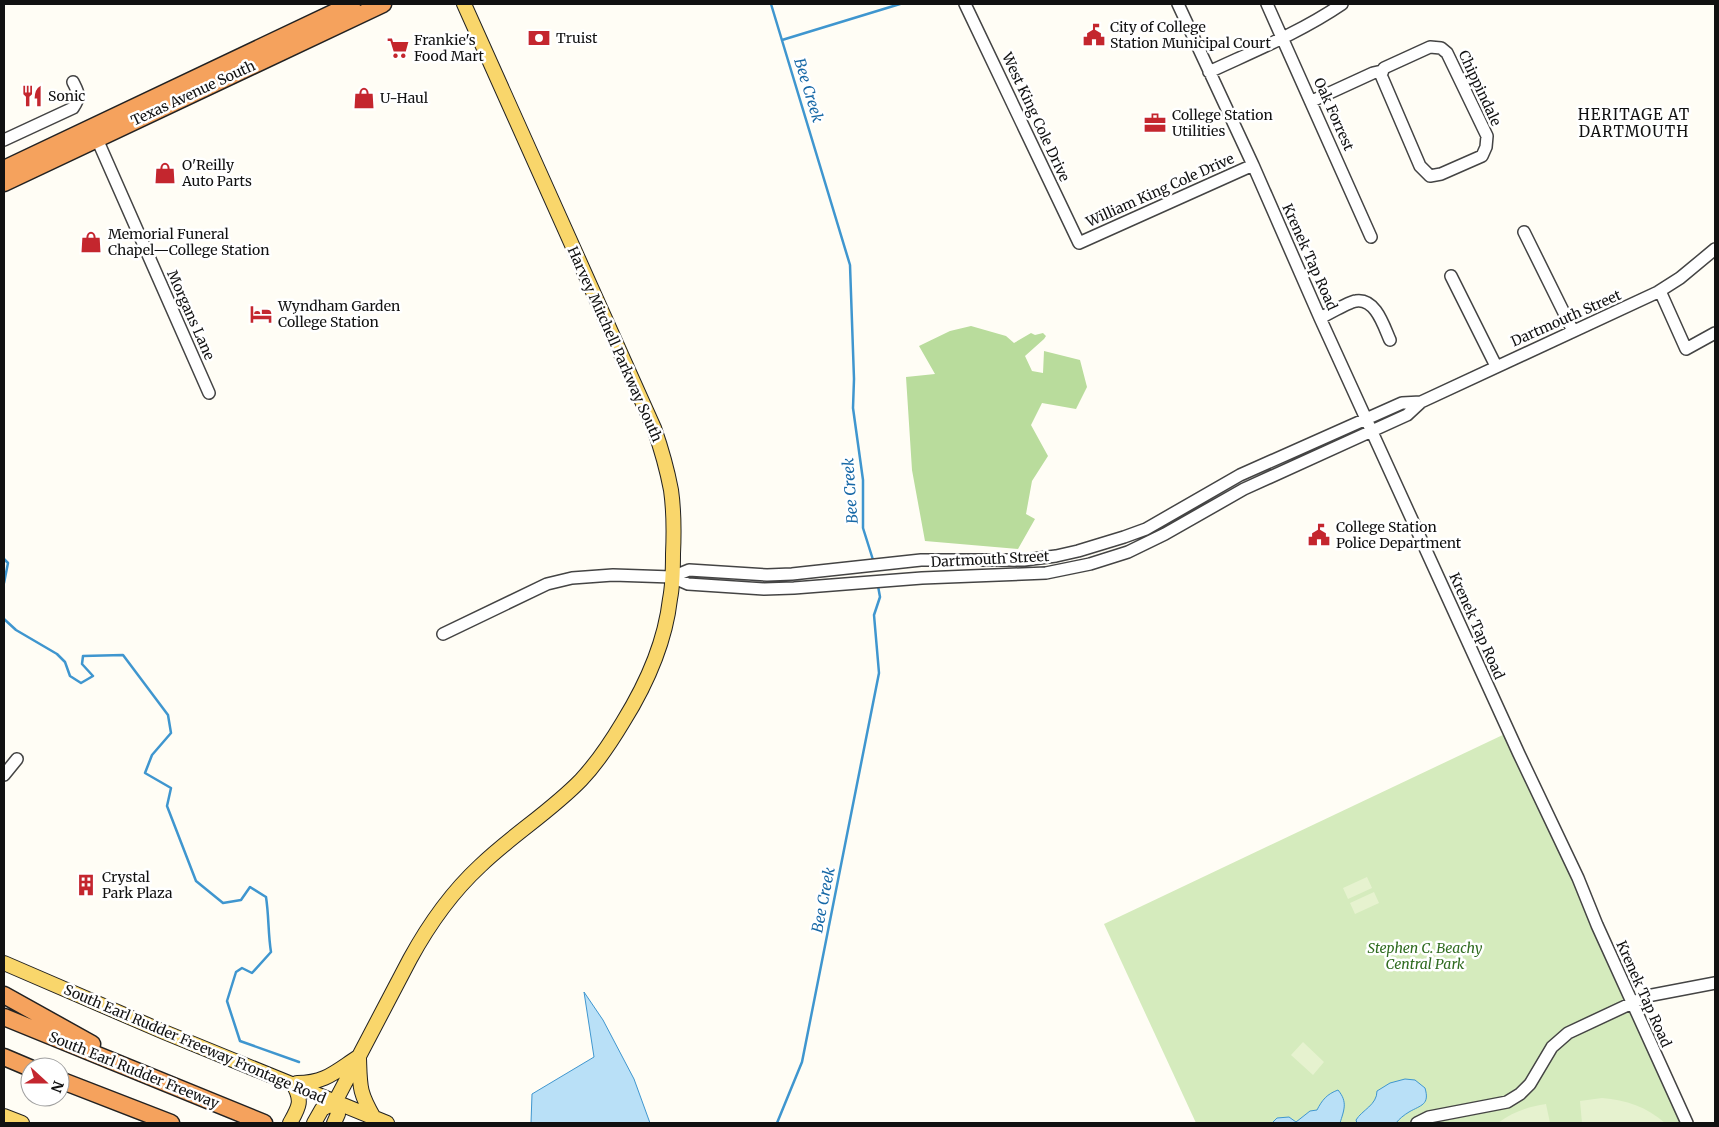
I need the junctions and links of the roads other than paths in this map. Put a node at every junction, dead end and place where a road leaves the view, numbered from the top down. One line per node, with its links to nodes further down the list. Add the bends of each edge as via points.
1 (352, 4): 18 (highway, Texas Avenue South)
2 (383, 4): 15 (highway, Texas Avenue South)
3 (464, 4): 9 (main road, Harvey Mitchell Parkway South)
4 (473, 4): 9 (main road)
5 (965, 4): 22 (street, West King Cole Drive)
6 (1178, 4): 12 (street, Krenek Tap Road)
7 (1267, 4): 10 (street, Oak Forrest)
8 (1342, 4): 10 (street)
9 (472, 24): 35 (main road, Harvey Mitchell Parkway South, via 654,428 671,490 674,524)
10 (1283, 37): 12 (street); 14 (street, Oak Forrest)
11 (1382, 71): 11 (street, Chippindale, via 1387,92 1420,166 1430,176 1482,156 1487,136 1447,53 1441,48 1430,47); 14 (street, Chippindale)
12 (1209, 72): 17 (street, Krenek Tap Road)
13 (73, 82): 16 (street, via 79,93 73,108)
14 (1312, 101): 21 (street, Oak Forrest)
15 (97, 139): 19 (highway, Texas Avenue South); 31 (street, Morgans Lane)
16 (4, 140)
17 (1253, 165): 22 (street, William King Cole Drive); 26 (street, Krenek Tap Road)
18 (4, 168)
19 (4, 183)
20 (1524, 232): 27 (street)
21 (1371, 237)
22 (1079, 243)
23 (1715, 249): 25 (street, Dartmouth Street)
24 (1451, 276): 30 (street)
25 (1660, 291): 27 (street, Dartmouth Street); 28 (street, via 1686,349)
26 (1320, 318): 29 (street, via 1357,301 1367,303 1376,309); 33 (street, Krenek Tap Road)
27 (1573, 331): 30 (street, Dartmouth Street)
28 (1715, 333)
29 (1390, 340)
30 (1496, 366): 32 (street, Dartmouth Street)
31 (210, 393)
32 (1421, 402): 33 (street, Dartmouth Street, via 1402,403); 34 (street, Dartmouth Street, via 1407,415)
33 (1366, 418): 34 (street, Krenek Tap Road); 35 (street, Dartmouth Street, via 1240,475 1146,529 1063,554 1024,560 921,560 767,575 689,570)
34 (1372, 431): 35 (street, Dartmouth Street, via 1244,489 1165,534 1122,554 1090,564 1046,573 764,589 688,584); 42 (street, Krenek Tap Road, via 1578,878)
35 (672, 577): 36 (street, Dartmouth Street, via 613,574 557,581); 45 (main road, Harvey Mitchell Parkway South, via 658,649 646,681 604,752 582,779 466,880 422,936)
36 (443, 634)
37 (17, 759): 38 (street)
38 (4, 775)
39 (4, 963): 51 (main road, South Earl Rudder Freeway Frontage Road)
40 (1715, 982): 42 (street, via 1647,996)
41 (4, 995): 49 (highway)
42 (1632, 1003): 62 (street, via 1559,1040 1530,1084 1507,1102 1429,1117); 63 (street, Krenek Tap Road)
43 (4, 1017): 49 (highway, South Earl Rudder Freeway)
44 (4, 1057): 47 (highway)
45 (359, 1057): 51 (main road, via 322,1080); 52 (main road, Harvey Mitchell Parkway South); 54 (main road, via 363,1099)
46 (4, 1063): 48 (highway)
47 (20, 1064)
48 (20, 1067)
49 (155, 1079): 57 (highway, South Earl Rudder Freeway)
50 (70, 1084): 56 (highway)
51 (291, 1084): 52 (main road, South Earl Rudder Freeway Frontage Road); 58 (main road, via 299,1095 298,1108)
52 (336, 1102): 54 (main road, South Earl Rudder Freeway Frontage Road); 59 (main road, Harvey Mitchell Parkway South, via 322,1109); 60 (main road, Harvey Mitchell Parkway South, via 338,1114)
53 (4, 1116): 55 (main road)
54 (381, 1121): 61 (main road)
55 (22, 1123)
56 (171, 1123)
57 (263, 1123)
58 (290, 1123)
59 (314, 1123)
60 (334, 1123)
61 (359, 1123)
62 (1417, 1123)
63 (1687, 1123)

